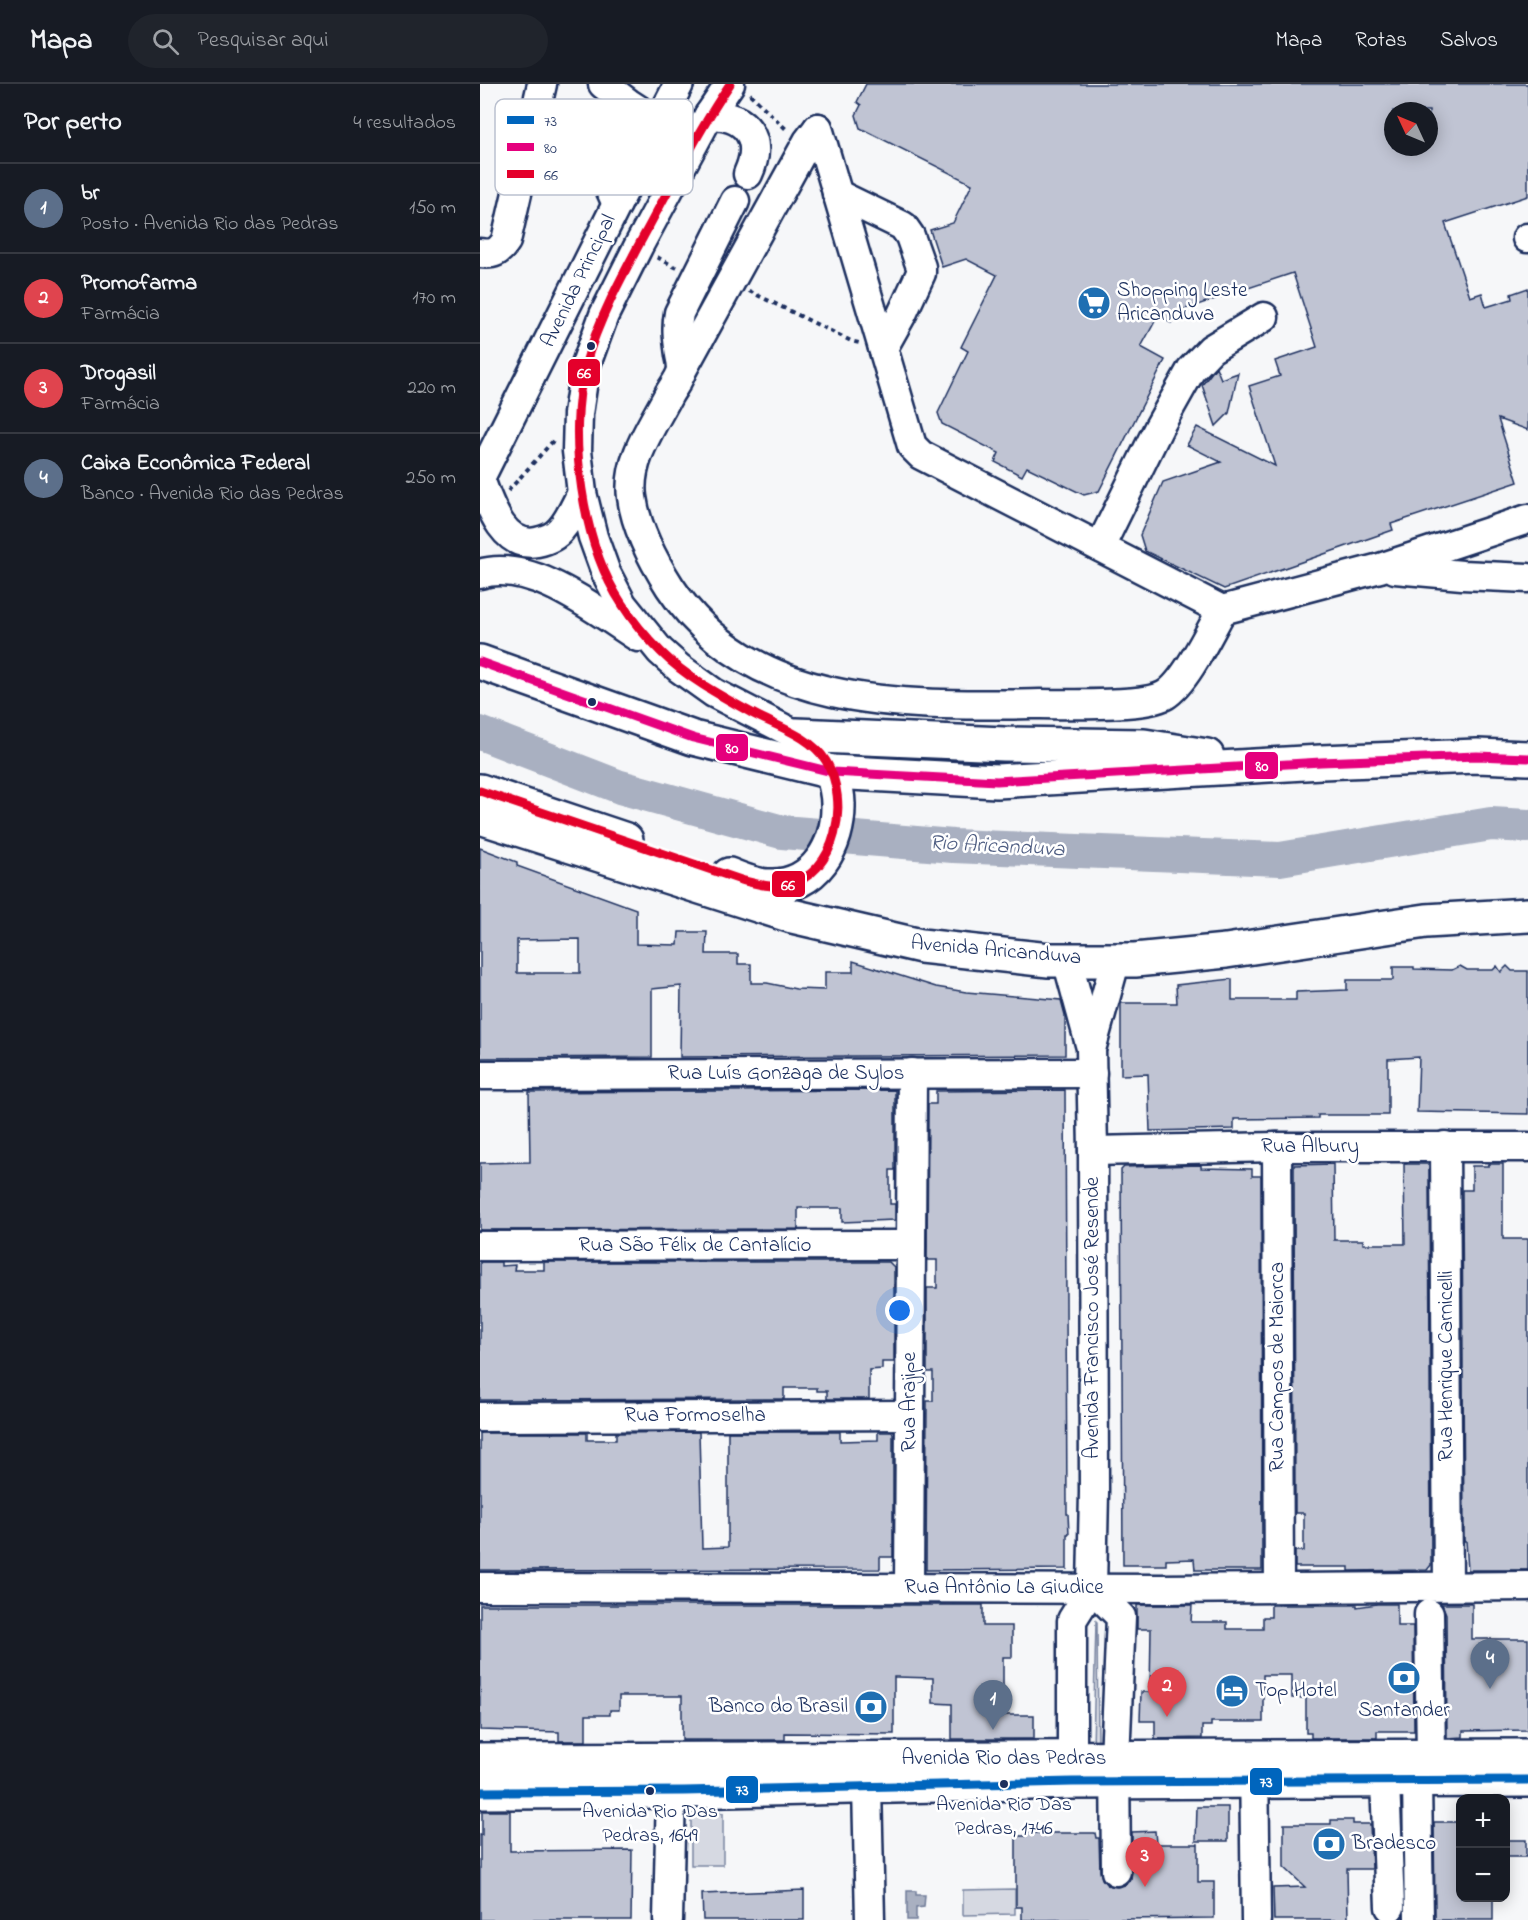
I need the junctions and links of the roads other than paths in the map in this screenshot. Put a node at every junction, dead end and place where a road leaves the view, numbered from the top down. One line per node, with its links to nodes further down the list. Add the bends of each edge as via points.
1 (542, 84): 5 (street)
2 (603, 84): 6 (street)
3 (679, 84): 7 (street, Avenida Principal)
4 (730, 84): 8 (street, Avenida Principal)
5 (538, 99)
6 (623, 99)
7 (671, 99)
8 (709, 115): 9 (street, Avenida Principal); 19 (street, via 721,115 739,123 754,141 755,154 679,313 676,326)
9 (693, 145)
10 (837, 194): 18 (street); 18 (street, via 903,226 921,267); 19 (street, via 818,128)
11 (516, 195): 16 (street, via 506,241 494,253)
12 (613, 195): 15 (street)
13 (622, 195): 15 (street, Avenida Principal)
14 (666, 195): 21 (street, Avenida Principal, via 604,315 585,367 577,451)
15 (617, 204): 20 (street, Avenida Principal)
16 (480, 253)
17 (1264, 317): 23 (street, via 1211,349 1191,370)
18 (883, 348): 23 (street, via 912,446 921,455)
19 (682, 370): 27 (street, via 632,473 637,517 656,565 697,622 734,652 782,678 854,698 921,704 1152,700 1172,690 1186,673)
20 (480, 479): 21 (street, via 500,524 510,535 532,543 550,539 562,529)
21 (582, 493): 28 (street, Avenida Principal, via 606,573 622,604)
22 (1528, 519): 24 (street)
23 (1100, 547): 27 (street)
24 (1380, 568): 26 (street); 27 (street)
25 (480, 574): 28 (street, via 505,570 545,582)
26 (1528, 578)
27 (1222, 610)
28 (660, 651): 30 (street, Avenida Principal, via 714,693)
29 (480, 662): 35 (main road, via 693,738)
30 (796, 735): 34 (main road, via 1144,746 1217,758); 35 (street, Avenida Principal, via 825,758)
31 (1528, 741): 32 (main road)
32 (1477, 756): 33 (main road); 34 (main road)
33 (1528, 758)
34 (1243, 767): 35 (main road, via 997,781)
35 (834, 781): 36 (main road, via 837,822 822,861 807,877 789,885 768,886)
36 (480, 791)
37 (480, 818): 40 (main road, Avenida Aricanduva, via 792,916 921,946)
38 (1528, 915): 39 (main road, Avenida Aricanduva, via 1426,921 1226,951)
39 (1116, 959): 40 (main road, Avenida Aricanduva); 41 (street, Avenida Francisco José Resende)
40 (1067, 960): 41 (street, Avenida Francisco José Resende)
41 (1091, 1061): 42 (street, Rua Luís Gonzaga de Sylos); 47 (street, Avenida Francisco José Resende)
42 (912, 1073): 43 (street, Rua Luís Gonzaga de Sylos); 48 (street, Rua Arajipe)
43 (480, 1075)
44 (1446, 1146): 45 (street, Rua Albury); 46 (street, Rua Albury); 52 (street, Rua Henrique Carnicelli)
45 (1277, 1147): 47 (street, Rua Albury); 56 (street, Rua Campos de Maiorca)
46 (1528, 1147)
47 (1093, 1151): 57 (street, Avenida Francisco José Resende)
48 (911, 1245): 49 (street, Rua São Félix de Cantalício); 50 (street, Rua Arajipe)
49 (480, 1246)
50 (910, 1415): 51 (street, Rua Formoselha); 55 (street, Rua Arajipe)
51 (480, 1417)
52 (1448, 1586): 53 (street, Rua Antônio La Giudice); 56 (street, Rua Antônio La Giudice)
53 (1528, 1586)
54 (480, 1587): 55 (street, Rua Antônio La Giudice)
55 (909, 1587): 57 (street, Rua Antônio La Giudice)
56 (1279, 1587): 57 (street, Rua Antônio La Giudice)
57 (1092, 1588): 61 (street, via 1072,1620); 62 (street, via 1121,1617)
58 (1429, 1614): 64 (street)
59 (1528, 1756): 64 (main road, Avenida Rio das Pedras)
60 (480, 1760): 65 (main road, Avenida Rio das Pedras)
61 (1072, 1770): 62 (main road, Avenida Rio das Pedras); 65 (main road, Avenida Rio das Pedras); 67 (main road, Avenida Rio das Pedras)
62 (1115, 1770): 63 (main road, Avenida Rio das Pedras); 69 (street)
63 (1254, 1770): 64 (main road, Avenida Rio das Pedras); 64 (main road, Avenida Rio das Pedras); 73 (street)
64 (1411, 1773): 66 (main road, Avenida Rio das Pedras); 70 (street); 74 (street)
65 (669, 1776): 67 (main road, Avenida Rio das Pedras); 68 (main road, Avenida Rio das Pedras); 71 (street)
66 (1528, 1780)
67 (867, 1787): 72 (street)
68 (480, 1792)
69 (1116, 1871)
70 (1390, 1907)
71 (668, 1920)
72 (870, 1920)
73 (1256, 1920)
74 (1419, 1920)

